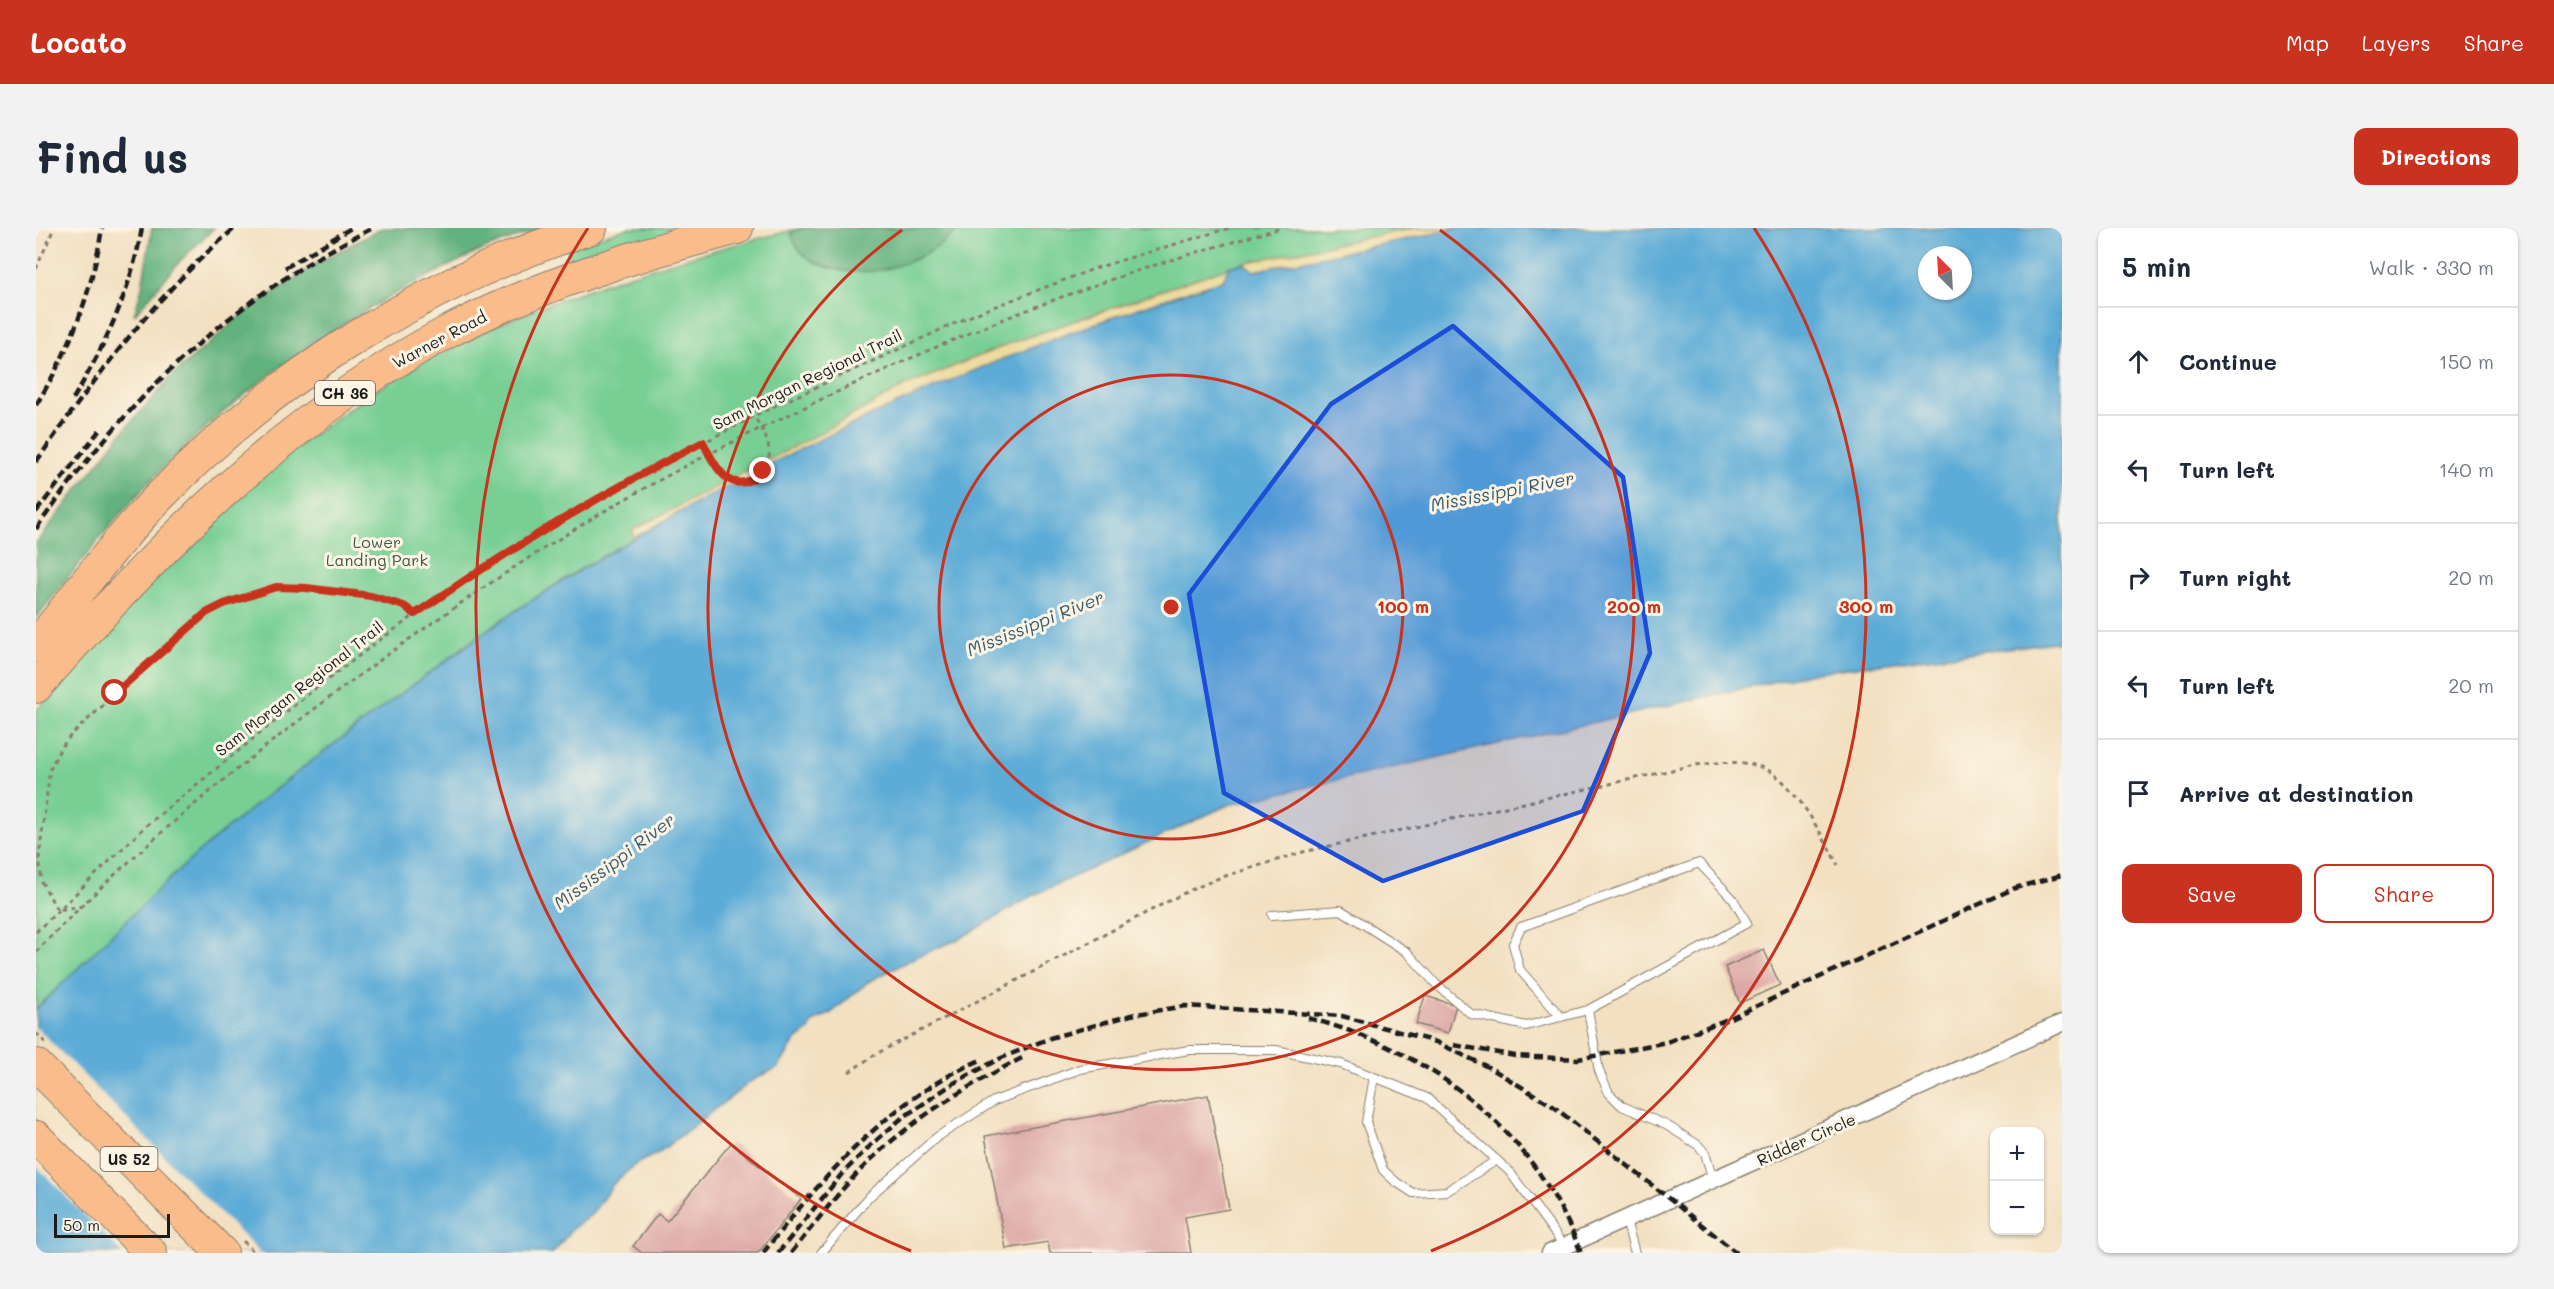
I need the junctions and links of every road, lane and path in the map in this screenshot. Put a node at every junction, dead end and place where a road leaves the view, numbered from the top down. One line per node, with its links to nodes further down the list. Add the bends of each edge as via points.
1 (54, 228): 6 (path)
2 (591, 228): 12 (highway, CH 36, via 515,256 425,297 372,326 284,385 156,500)
3 (737, 228): 13 (highway, Warner Road / CH 36, via 632,258 530,294 445,333 353,387 230,485 128,585)
4 (1229, 228): 7 (path, Sam Morgan Regional Trail, via 1020,295)
5 (1281, 228): 8 (path, via 1038,306 921,353)
6 (36, 269)
7 (754, 416): 8 (path); 9 (path, Sam Morgan Regional Trail)
8 (760, 428): 10 (path); 10 (path, via 768,460 753,479 729,480)
9 (703, 442): 10 (path); 11 (path, Sam Morgan Regional Trail, via 510,550)
10 (709, 454): 15 (path, via 564,535 437,619 246,762)
11 (415, 614): 16 (path, Sam Morgan Regional Trail, via 192,786); 16 (path, via 404,606 371,596 276,587 224,604 195,621 78,728 60,749 50,769 39,857 42,882)
12 (36, 646)
13 (36, 687)
14 (1838, 865): 24 (path, via 1791,789 1764,768 1730,762 1695,765 1303,852 1219,878 886,1049)
15 (83, 906): 16 (path); 19 (path)
16 (57, 910): 18 (path, Sam Morgan Regional Trail)
17 (1272, 915): 21 (lane, via 1341,910 1407,952 1471,1014 1526,1026)
18 (36, 932)
19 (36, 952)
20 (1588, 1010): 21 (lane); 21 (lane, via 1747,923 1733,899 1699,863 1521,927 1513,944 1520,970); 28 (lane, via 1599,1071 1609,1093 1622,1106 1687,1135 1705,1154)
21 (1561, 1017)
22 (2062, 1023): 28 (street, Ridder Circle)
23 (36, 1065): 32 (highway, US 52)
24 (849, 1072)
25 (1374, 1077): 27 (lane, via 1427,1098); 27 (lane, via 1366,1122 1383,1170 1396,1182 1413,1193 1447,1191); 33 (lane, via 1341,1064 1276,1050 1189,1050 1080,1069 994,1101 937,1137 869,1197)
26 (36, 1137): 31 (highway, US 52)
27 (1497, 1160): 30 (lane, via 1509,1171)
28 (1713, 1180): 29 (street, Ridder Circle)
29 (1626, 1220): 30 (street, Ridder Circle); 34 (lane)
30 (1557, 1250)
31 (152, 1253)
32 (222, 1253)
33 (821, 1253)
34 (1635, 1253)

